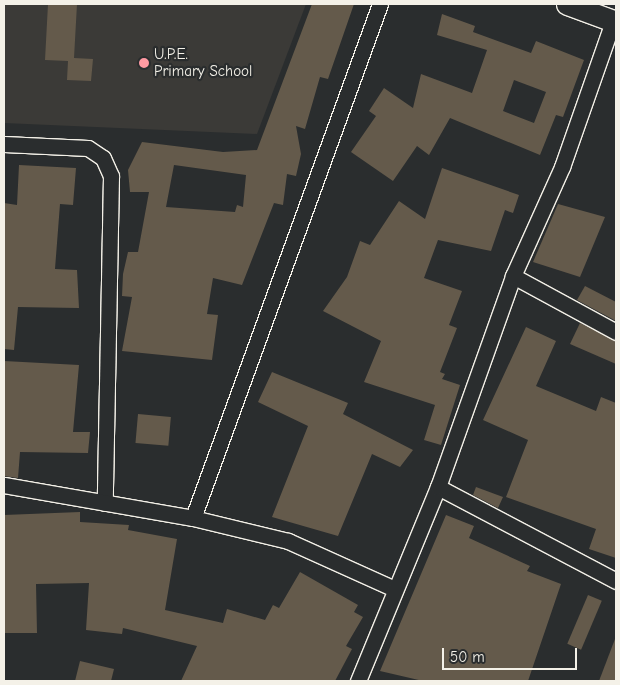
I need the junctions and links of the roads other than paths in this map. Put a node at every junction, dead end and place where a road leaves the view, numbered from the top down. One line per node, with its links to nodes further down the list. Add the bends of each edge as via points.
1 (380, 4): 10 (street)
2 (567, 4): 3 (street)
3 (615, 21): 5 (street, via 562,167)
4 (4, 144): 9 (street, via 88,148 103,158 111,176)
5 (513, 276): 6 (street); 8 (street)
6 (616, 332)
7 (4, 486): 9 (street)
8 (438, 487): 11 (street); 12 (street)
9 (105, 503): 10 (street)
10 (193, 518): 12 (street, via 288,541)
11 (616, 582)
12 (395, 590): 13 (street)
13 (358, 681)

